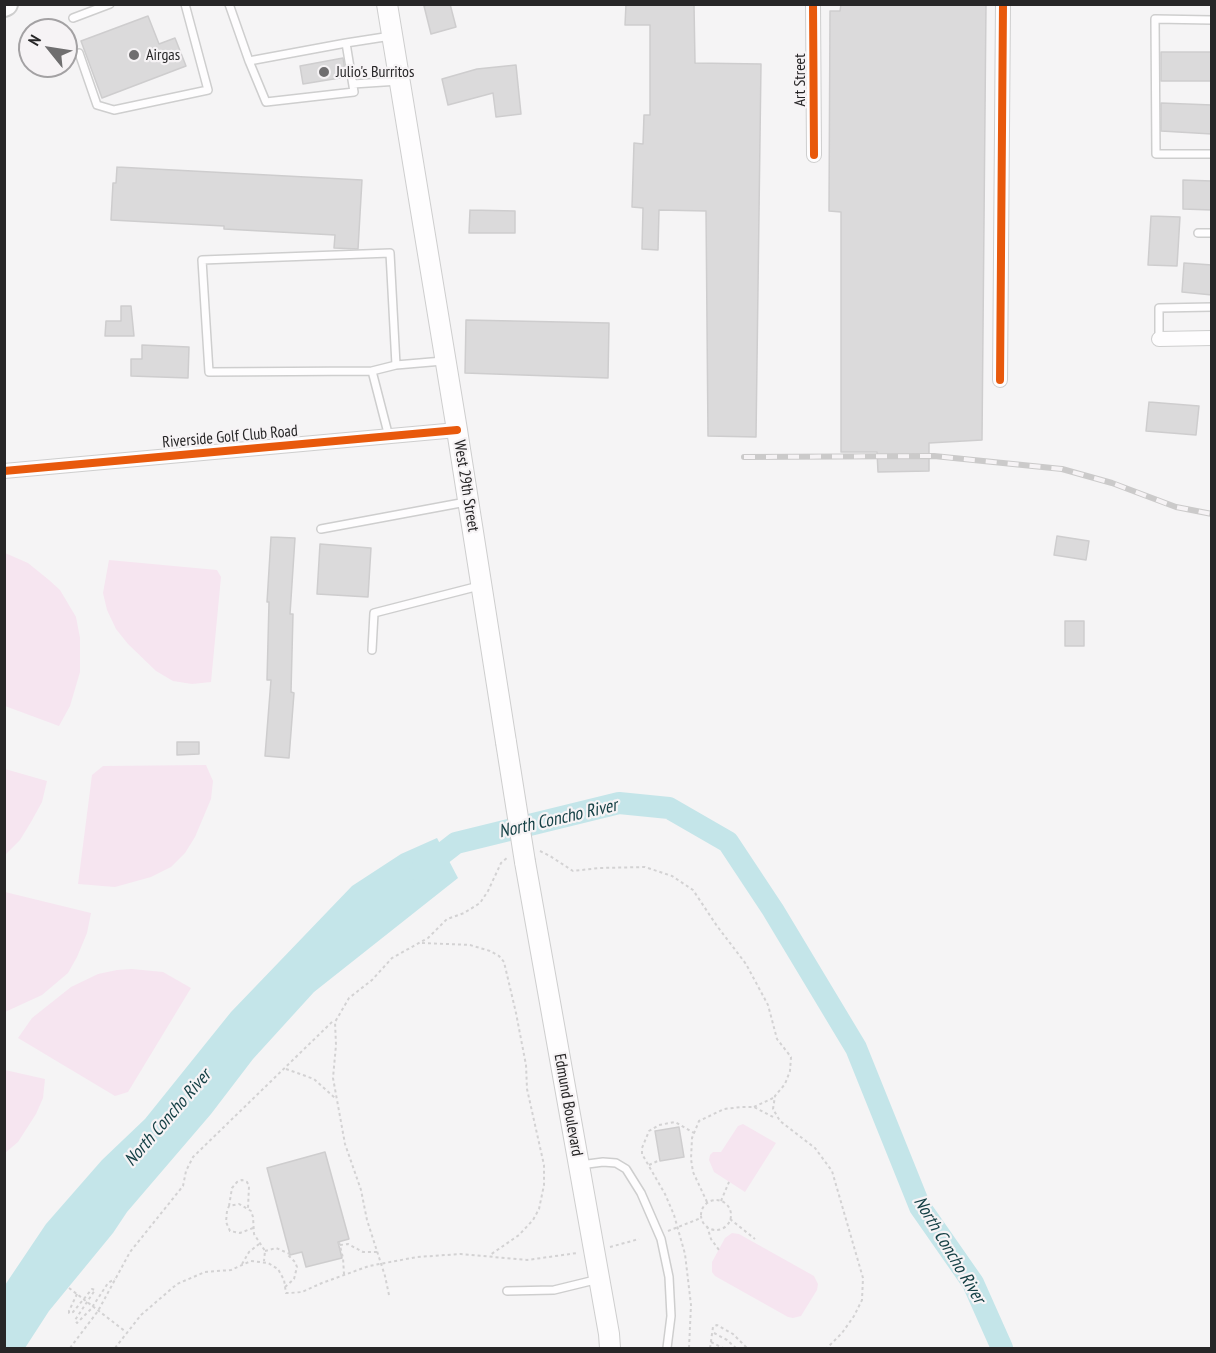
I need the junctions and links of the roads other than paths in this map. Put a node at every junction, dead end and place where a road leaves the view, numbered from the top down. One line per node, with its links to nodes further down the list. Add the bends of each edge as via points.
1 (110, 4): 7 (lane)
2 (185, 4): 11 (lane, via 208,90 114,110 97,105)
3 (229, 4): 12 (lane)
4 (387, 4): 9 (main road, West 29th Street)
5 (813, 4): 16 (street, Art Street)
6 (1003, 4): 25 (street)
7 (73, 18)
8 (1212, 20): 15 (lane, via 1155,18 1155,154)
9 (392, 36): 10 (lane); 13 (main road, West 29th Street)
10 (346, 43): 12 (lane); 14 (lane)
11 (79, 53)
12 (249, 61): 14 (lane, via 266,102 354,92)
13 (399, 81): 14 (lane); 22 (main road, West 29th Street)
14 (353, 84)
15 (1212, 153)
16 (814, 155)
17 (1198, 233): 18 (lane)
18 (1212, 233)
19 (1212, 307): 21 (lane, via 1159,308)
20 (1212, 338): 21 (street)
21 (1159, 339)
22 (446, 360): 23 (lane); 26 (main road, West 29th Street)
23 (396, 365): 24 (lane); 24 (lane, via 390,253 202,260 209,372)
24 (372, 371): 27 (lane)
25 (1000, 380)
26 (457, 430): 27 (street, Riverside Golf Club Road); 29 (main road, West 29th Street)
27 (389, 436): 28 (street, Riverside Golf Club Road)
28 (4, 471)
29 (468, 502): 30 (lane); 31 (main road, West 29th Street)
30 (321, 529)
31 (482, 585): 32 (lane, via 374,613); 33 (main road, West 29th Street, bridge)
32 (372, 650)
33 (525, 856): 34 (main road, Edmund Boulevard)
34 (579, 1165): 35 (main road, Edmund Boulevard); 38 (lane, via 616,1162 626,1168 641,1193 661,1239 669,1277 671,1316)
35 (600, 1279): 36 (lane, via 554,1290); 37 (main road, Edmund Boulevard)
36 (507, 1291)
37 (610, 1348)
38 (667, 1348)

